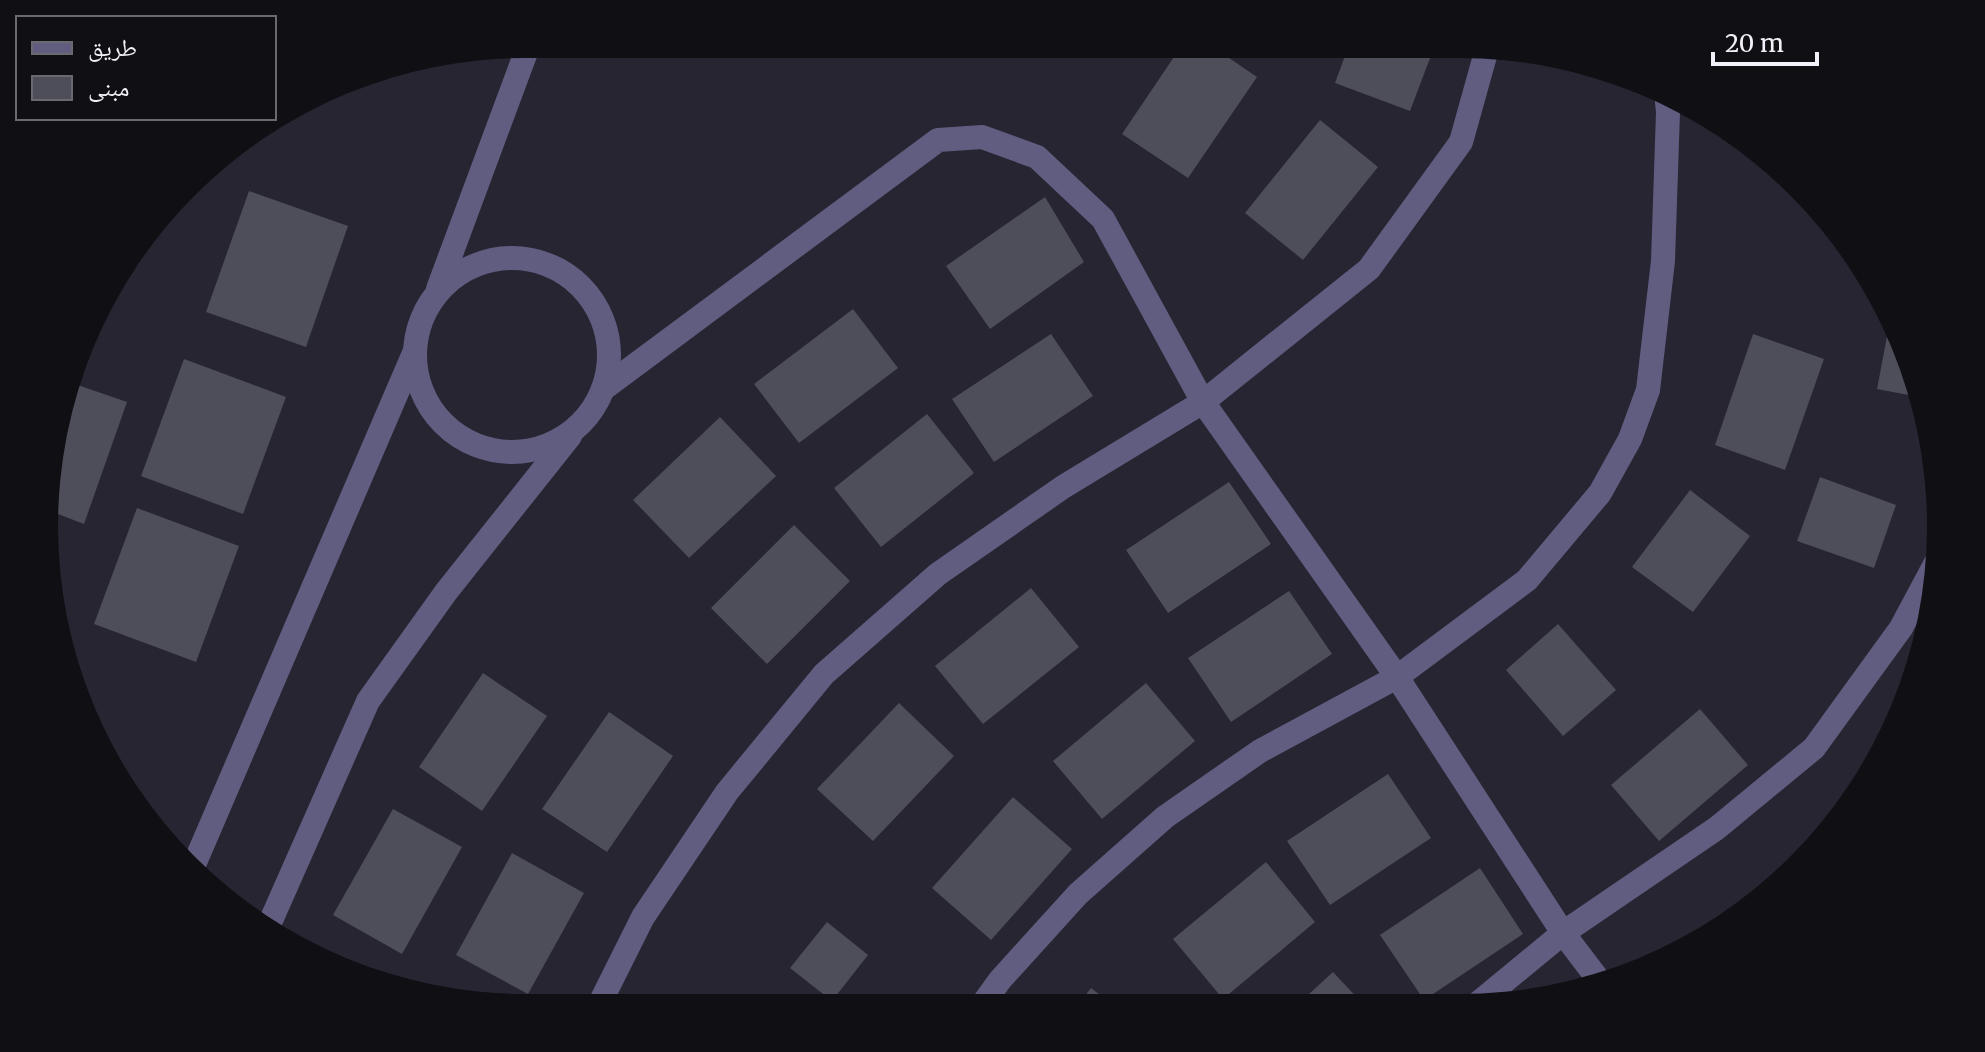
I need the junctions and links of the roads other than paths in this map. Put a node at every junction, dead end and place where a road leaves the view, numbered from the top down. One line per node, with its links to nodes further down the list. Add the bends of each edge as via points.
1 (524, 58): 4 (street)
2 (1484, 59): 7 (street, via 1461,142 1369,269)
3 (1667, 107): 10 (street, via 1663,261 1648,390 1630,439 1600,493 1527,580)
4 (436, 294): 5 (street, via 421,321); 6 (street, via 459,274 487,261 517,258 547,264 573,279 593,302 606,330 609,360)
5 (415, 350): 8 (street, via 419,383 433,412 456,434 486,449 518,452 550,444); 11 (street)
6 (603, 389): 7 (street, via 938,140 982,137 1037,157 1103,219); 8 (street)
7 (1203, 402): 10 (street); 16 (street, via 1063,487 938,574 824,674 727,792 643,917)
8 (577, 427): 12 (street, via 446,592 368,701)
9 (1923, 587): 13 (street, via 1901,628 1814,748 1717,828)
10 (1397, 677): 13 (street); 17 (street, via 1260,751 1165,817 1078,894)
11 (197, 859)
12 (272, 919)
13 (1563, 933): 14 (street); 15 (street)
14 (1594, 974)
15 (1490, 993)
16 (604, 994)
17 (990, 994)

